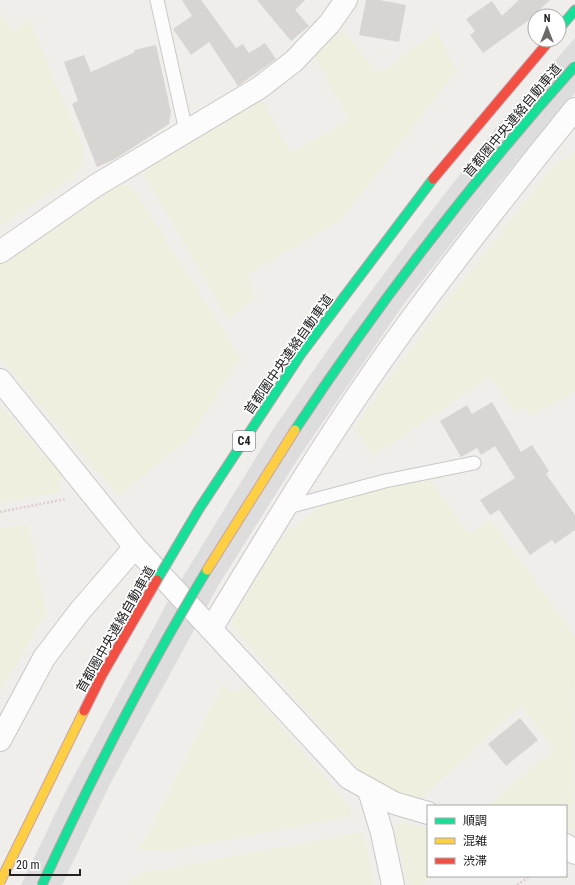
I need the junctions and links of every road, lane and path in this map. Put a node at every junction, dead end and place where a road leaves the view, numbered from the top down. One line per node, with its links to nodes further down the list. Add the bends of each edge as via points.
1 (157, 0): 8 (lane)
2 (346, 0): 8 (street, via 330,22 294,61 259,88)
3 (575, 10): 4 (highway)
4 (567, 20)
5 (543, 48): 23 (highway, 首都圏中央連絡自動車道 / C4, bridge, via 420,195 301,354 204,503 102,675)
6 (575, 66): 24 (highway, 首都圏中央連絡自動車道, bridge, via 486,168 361,331 251,496 147,673 66,832)
7 (575, 109): 13 (street, via 398,336)
8 (186, 131): 9 (street, via 95,186)
9 (0, 252)
10 (0, 380): 12 (street)
11 (474, 463): 13 (lane, via 385,481)
12 (92, 494): 14 (path); 15 (street)
13 (284, 508): 16 (street)
14 (0, 512)
15 (135, 547): 16 (street); 17 (street, via 79,612 44,658)
16 (211, 629): 18 (street, via 349,778)
17 (0, 740)
18 (369, 790): 19 (street, via 394,803); 25 (street, via 382,833)
19 (427, 813)
20 (567, 846): 21 (street)
21 (575, 853)
22 (529, 877): 26 (path)
23 (0, 882)
24 (42, 885)
25 (393, 885)
26 (518, 885)

